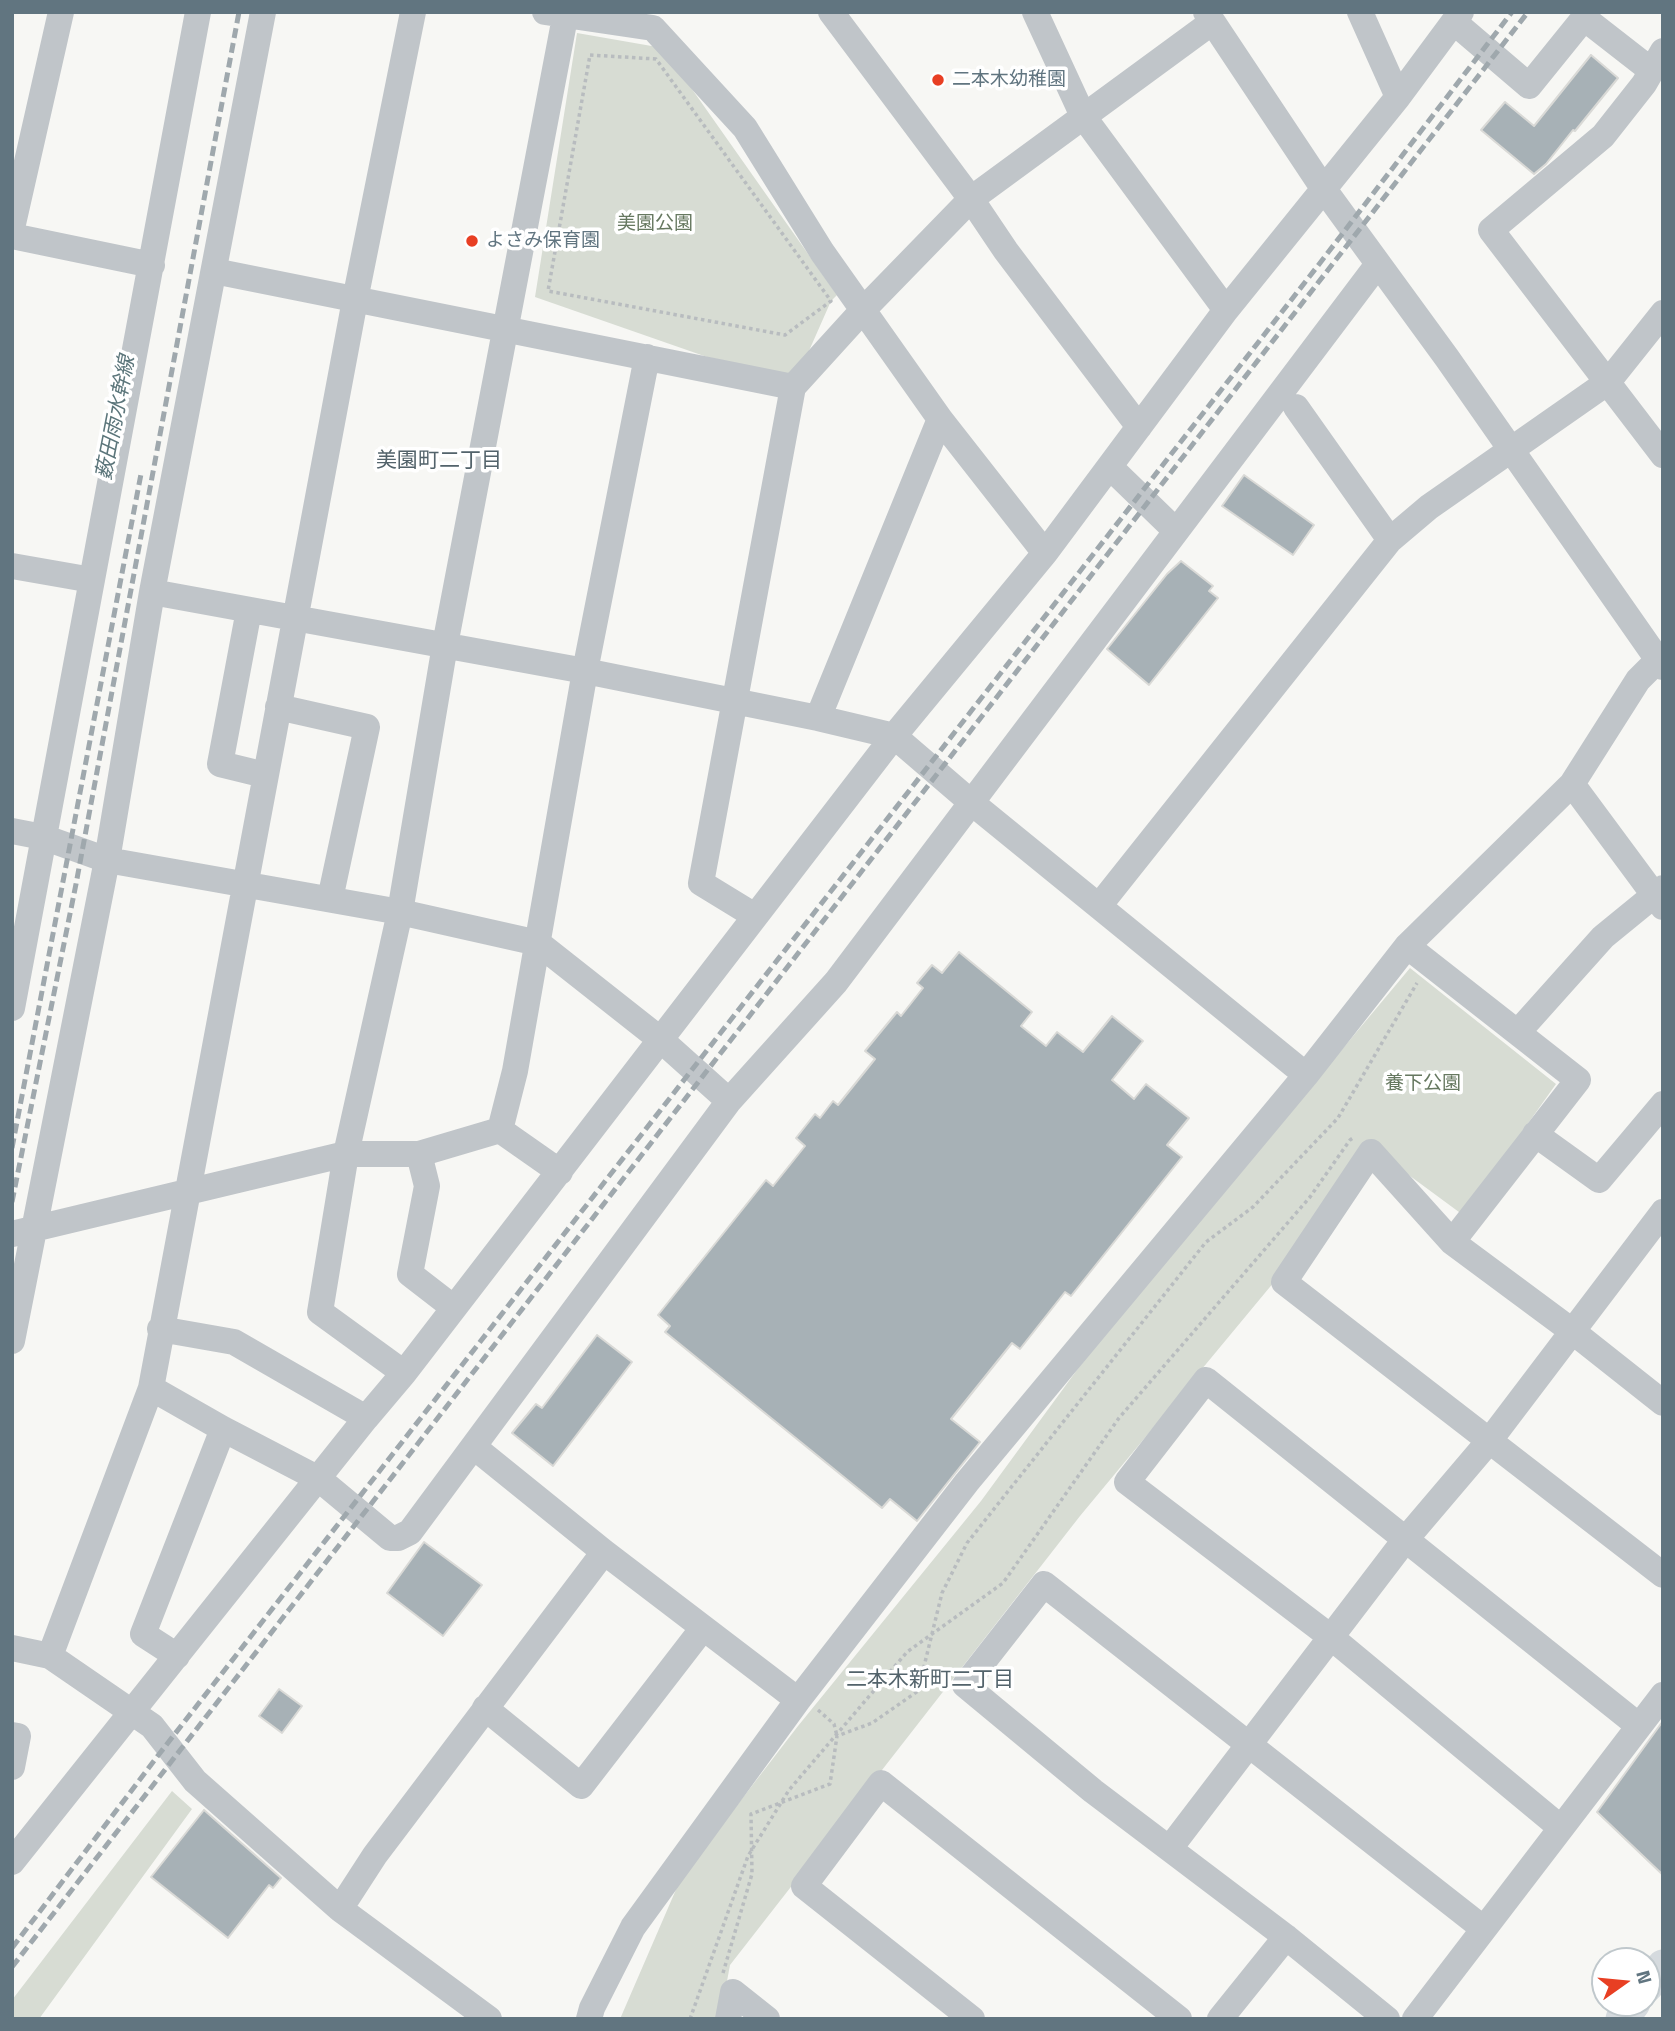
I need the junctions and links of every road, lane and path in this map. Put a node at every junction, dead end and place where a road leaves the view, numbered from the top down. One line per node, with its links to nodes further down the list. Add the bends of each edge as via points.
1 (61, 12): 18 (street)
2 (198, 12): 21 (street)
3 (263, 12): 22 (street)
4 (413, 12): 23 (street)
5 (831, 12): 17 (street)
6 (1035, 12): 15 (street)
7 (1360, 12): 14 (street)
8 (559, 13): 10 (street); 27 (street)
9 (1458, 17): 13 (street, via 1529,86 1584,18); 14 (street)
10 (662, 18): 24 (street, via 745,128)
11 (1208, 18): 15 (street); 16 (street)
12 (590, 55): 12 (path, via 548,291 785,335 831,301 656,59)
13 (1657, 61): 29 (street, via 1603,136 1491,230)
14 (1398, 97): 16 (street)
15 (1083, 116): 17 (street); 25 (street)
16 (1324, 188): 20 (street); 25 (street)
17 (971, 199): 24 (street); 33 (street)
18 (12, 228)
19 (12, 236): 21 (street)
20 (1378, 264): 34 (street); 37 (street)
21 (152, 265): 41 (street)
22 (214, 271): 23 (street); 42 (street)
23 (355, 300): 27 (street); 44 (street)
24 (863, 310): 30 (street); 32 (street)
25 (1226, 310): 33 (street)
26 (1663, 313): 29 (street)
27 (505, 330): 28 (street); 45 (street)
28 (647, 357): 30 (street); 47 (street)
29 (1608, 382): 34 (street); 35 (street)
30 (793, 387): 48 (street)
31 (1296, 407): 38 (street)
32 (940, 419): 39 (street); 50 (street)
33 (1139, 427): 36 (street)
34 (1510, 448): 38 (street); 46 (street)
35 (1663, 455)
36 (1110, 467): 37 (street); 39 (street)
37 (1175, 530): 54 (street)
38 (1390, 540): 61 (street)
39 (1045, 553): 51 (street)
40 (12, 566): 41 (street)
41 (92, 580): 56 (street)
42 (152, 592): 43 (street); 57 (street)
43 (249, 610): 44 (street); 52 (street, via 220,764)
44 (295, 618): 45 (street); 49 (street)
45 (445, 645): 47 (street); 62 (street)
46 (1660, 664): 53 (street, via 1638,680)
47 (585, 671): 48 (street); 64 (street)
48 (733, 700): 50 (street); 63 (street, via 701,883)
49 (278, 707): 52 (street); 60 (street, via 367,727)
50 (818, 718): 51 (street)
51 (894, 736): 54 (street); 63 (street)
52 (265, 775): 58 (street)
53 (1572, 784): 59 (street); 65 (street)
54 (972, 803): 61 (street); 71 (street, via 836,982)
55 (12, 831): 56 (street)
56 (43, 836): 57 (street); 67 (street)
57 (107, 860): 58 (street); 81 (street)
58 (245, 885): 60 (street); 79 (street)
59 (1660, 897): 68 (street, via 1602,937)
60 (330, 899): 62 (street)
61 (1098, 906): 70 (street)
62 (400, 912): 64 (street); 76 (street)
63 (755, 916): 69 (street)
64 (538, 943): 69 (street); 73 (street)
65 (1407, 946): 68 (street); 70 (street)
66 (1417, 983): 99 (path, via 1338,1118 1252,1207 1206,1242 967,1544 942,1593)
67 (12, 1008)
68 (1518, 1032): 75 (street, via 1578,1080)
69 (661, 1040): 71 (street); 78 (street)
70 (1306, 1075): 105 (street, via 967,1482)
71 (729, 1101): 93 (street)
72 (1663, 1104): 75 (street, via 1599,1180)
73 (500, 1130): 77 (street); 78 (street)
74 (1360, 1134): 99 (path, via 1350,1140 1310,1197 1119,1418 1003,1583)
75 (1535, 1134): 82 (street)
76 (346, 1154): 77 (street); 79 (street); 87 (street, via 320,1312)
77 (419, 1154): 83 (street, via 427,1186 410,1274)
78 (560, 1172): 83 (street)
79 (187, 1193): 81 (street); 84 (street)
80 (1663, 1212): 85 (street)
81 (22, 1232): 86 (street)
82 (1452, 1242): 85 (street); 92 (street, via 1371,1152 1284,1282)
83 (454, 1308): 87 (street)
84 (160, 1329): 88 (street); 90 (street, via 234,1342)
85 (1572, 1331): 89 (street); 92 (street)
86 (12, 1340)
87 (404, 1373): 90 (street)
88 (150, 1388): 91 (street); 102 (street)
89 (1663, 1403)
90 (366, 1418): 94 (street)
91 (223, 1429): 94 (street); 103 (street, via 143,1634)
92 (1490, 1440): 95 (street); 97 (street)
93 (474, 1447): 94 (street, via 410,1532 398,1538 380,1531); 96 (street)
94 (319, 1479): 103 (street)
95 (1405, 1540): 100 (street); 100 (street, via 1206,1380 1127,1482); 108 (street)
96 (604, 1552): 98 (street); 106 (street)
97 (1663, 1575)
98 (703, 1628): 105 (street); 106 (street, via 581,1786)
99 (932, 1634): 110 (path, via 907,1652); 110 (path, via 918,1691 872,1723)
100 (1332, 1638): 111 (street); 114 (street)
101 (12, 1648): 102 (street)
102 (50, 1656): 107 (street)
103 (177, 1656): 107 (street)
104 (1663, 1695): 108 (street)
105 (806, 1703): 110 (path, via 834,1724); 123 (street, via 633,1927)
106 (485, 1708): 118 (street)
107 (132, 1711): 117 (street); 118 (street, via 152,1726 195,1781)
108 (1639, 1726): 114 (street)
109 (12, 1735): 112 (street, via 18,1736)
110 (837, 1736): 113 (path); 113 (path, via 830,1784)
111 (1250, 1745): 115 (street); 115 (street, via 1044,1584 965,1685); 119 (street)
112 (12, 1767)
113 (782, 1802): 116 (path); 116 (path, via 751,1814)
114 (1561, 1828): 119 (street)
115 (1170, 1848): 120 (street)
116 (751, 1850): 121 (path, via 752,1874); 124 (path)
117 (12, 1862)
118 (340, 1909): 122 (street)
119 (1484, 1929): 131 (street)
120 (1286, 1937): 129 (street); 130 (street)
121 (721, 1979)
122 (489, 2019)
123 (589, 2019)
124 (690, 2019)
125 (728, 2019): 126 (street, via 733,1992)
126 (767, 2019)
127 (972, 2019): 128 (street, via 804,1886 881,1783)
128 (1179, 2019)
129 (1220, 2019)
130 (1387, 2019)
131 (1415, 2019)

